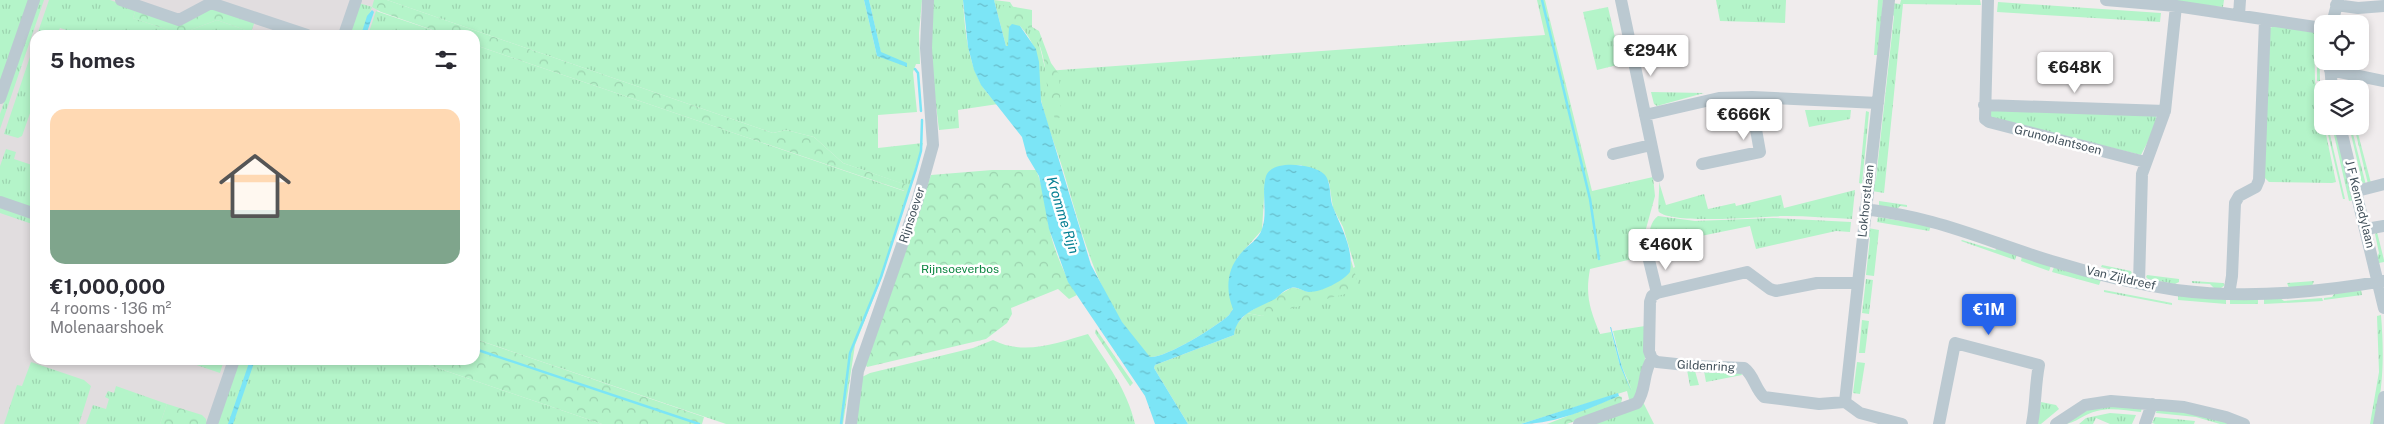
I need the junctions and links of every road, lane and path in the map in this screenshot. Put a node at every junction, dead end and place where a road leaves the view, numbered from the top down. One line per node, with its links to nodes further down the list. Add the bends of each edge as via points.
1 (34, 0): 21 (street)
2 (121, 0): 16 (street, via 179,20 211,3)
3 (356, 0): 17 (street)
4 (928, 0): 53 (street, Rijnsoever, via 926,48 933,145 917,202 858,372)
5 (1621, 0): 25 (street)
6 (1889, 0): 22 (street, Lokhorstlaan)
7 (1988, 0): 23 (street)
8 (2106, 0): 11 (street)
9 (2240, 0): 13 (street)
10 (2337, 3): 12 (street, via 2358,8)
11 (2176, 6): 13 (street); 24 (street)
12 (2384, 6)
13 (2239, 14): 14 (street)
14 (2265, 20): 15 (street); 44 (street, via 2259,180 2256,187 2240,196 2235,203)
15 (2314, 27)
16 (293, 30)
17 (346, 30)
18 (2344, 70): 19 (street)
19 (2384, 81)
20 (1752, 97): 22 (street); 25 (street, via 1719,98); 30 (street, via 1760,152)
21 (0, 98)
22 (1878, 103): 35 (street, Lokhorstlaan)
23 (1984, 105): 24 (street, Grunoplantsoen); 29 (street, Grunoplantsoen, via 1985,119 1990,122)
24 (2164, 111): 29 (street)
25 (1645, 115): 27 (street)
26 (2342, 135): 33 (street, J F Kennedylaan)
27 (1652, 145): 28 (street); 31 (street)
28 (1613, 154)
29 (2145, 162): 42 (street)
30 (1702, 164)
31 (1658, 176)
32 (2384, 184): 33 (street)
33 (2357, 191): 38 (street, J F Kennedylaan)
34 (0, 202): 36 (street)
35 (1865, 209): 41 (street, Lokhorstlaan); 42 (street, Van Zijldreef, via 1932,221 2054,262)
36 (30, 212)
37 (2384, 226): 38 (street)
38 (2366, 229): 40 (street, J F Kennedylaan)
39 (1648, 256): 43 (street)
40 (2381, 282): 44 (street, Van Zijldreef, via 2329,290); 45 (street, J F Kennedylaan)
41 (1858, 283): 43 (street, via 1817,283 1776,291 1747,272); 49 (street, Lokhorstlaan)
42 (2139, 283): 44 (street, Van Zijldreef)
43 (1657, 293): 46 (street, via 1650,302 1649,351)
44 (2229, 294)
45 (2384, 308)
46 (1652, 359): 49 (street, Gildenring, via 1695,366 1744,368 1750,372 1764,397 1819,404); 54 (street, via 1645,369 1637,403)
47 (232, 365): 52 (street)
48 (2384, 397): 61 (street)
49 (1845, 402): 51 (street)
50 (2152, 404): 58 (street, via 2111,402 2084,405); 59 (street); 60 (street, via 2204,410)
51 (1858, 418): 55 (street)
52 (212, 424)
53 (851, 424)
54 (1579, 424)
55 (1902, 424)
56 (1939, 424): 57 (street, via 1955,343 2039,365)
57 (2032, 424)
58 (2056, 424)
59 (2145, 424)
60 (2244, 424)
61 (2379, 424)

